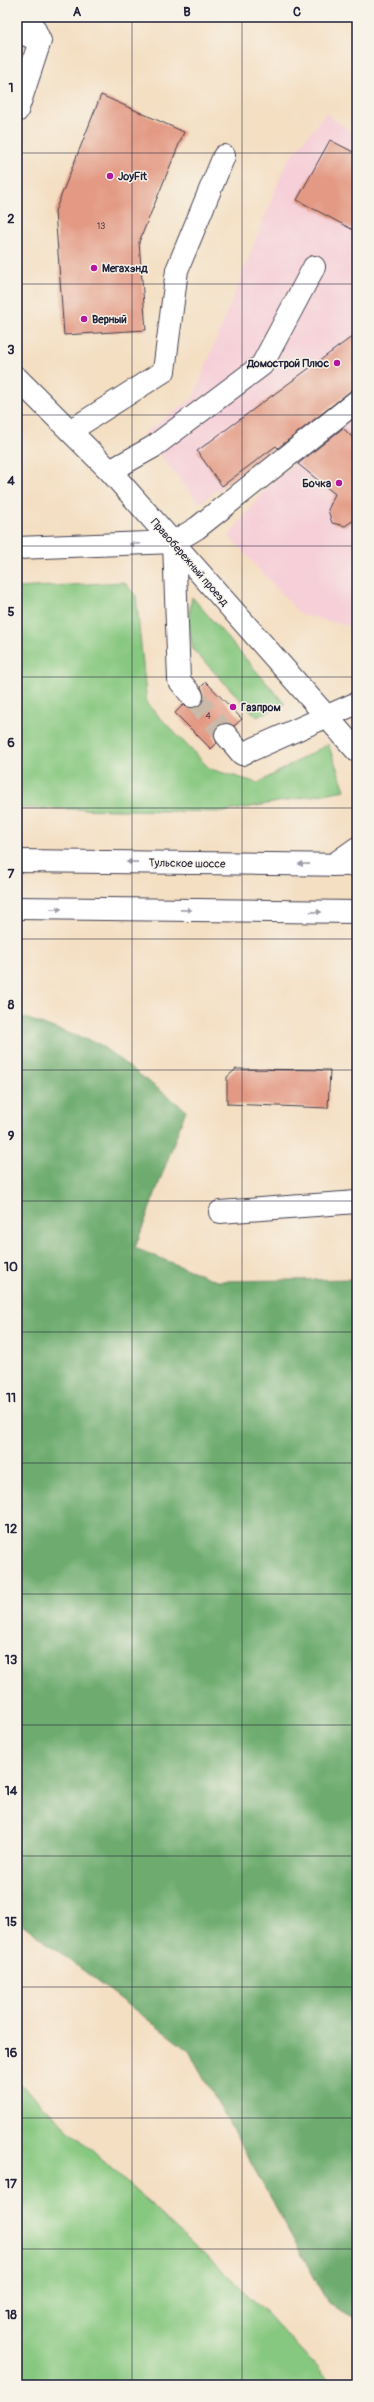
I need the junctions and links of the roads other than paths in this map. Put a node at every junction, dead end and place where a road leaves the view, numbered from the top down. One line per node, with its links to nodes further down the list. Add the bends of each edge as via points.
1 (29, 17): 3 (street)
2 (17, 31): 3 (street)
3 (40, 41): 4 (street)
4 (17, 110)
5 (224, 156): 9 (street, via 177,270 164,371)
6 (314, 267): 10 (street, via 262,364 153,447)
7 (18, 377): 9 (street, Правобережный проезд)
8 (357, 401): 11 (street, via 197,528)
9 (70, 431): 10 (street, Правобережный проезд)
10 (110, 471): 11 (street, Правобережный проезд)
11 (174, 542): 12 (street, one-way to 12); 13 (street, via 178,680); 15 (street, Правобережный проезд)
12 (17, 548)
13 (192, 696)
14 (357, 703): 15 (street)
15 (327, 718): 16 (street, via 242,754); 17 (street, Правобережный проезд)
16 (226, 735)
17 (357, 751)
18 (357, 848): 20 (street)
19 (17, 861): 20 (street, Тульское шоссе, one-way to 19)
20 (333, 865): 21 (street, Тульское шоссе)
21 (357, 865)
22 (17, 908): 23 (street, one-way to 23)
23 (357, 912)
24 (357, 1202): 25 (street)
25 (220, 1212)

